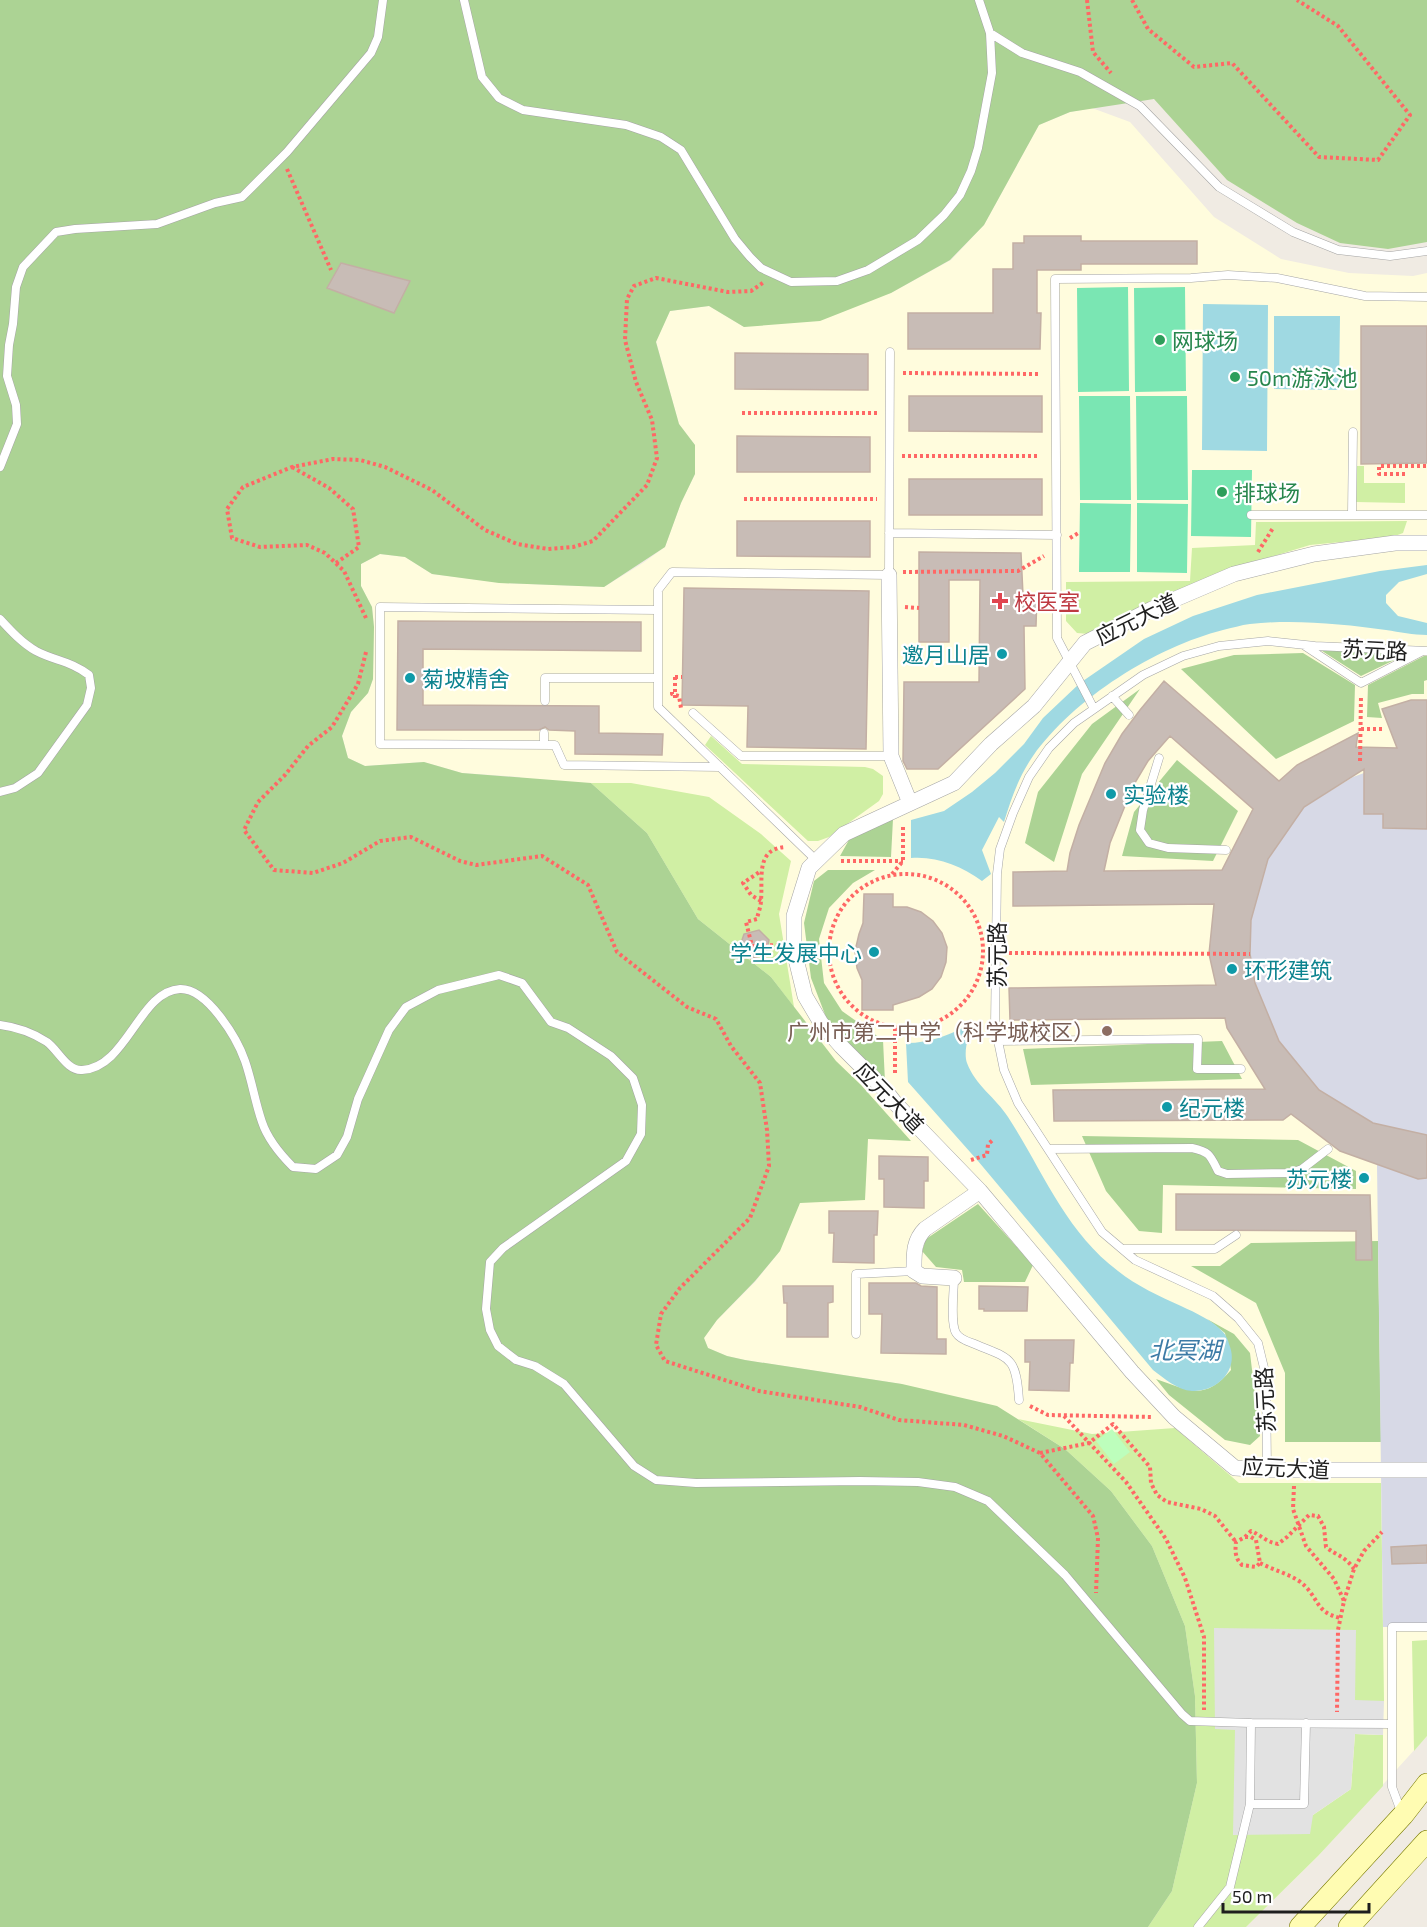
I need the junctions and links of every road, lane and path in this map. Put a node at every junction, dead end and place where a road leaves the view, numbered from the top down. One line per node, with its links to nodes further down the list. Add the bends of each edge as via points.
1 (382, 0): 9 (lane, via 378,37 371,53)
2 (464, 0): 12 (lane, via 482,77 499,98 523,110 626,125 662,137 681,150 750,257)
3 (979, 0): 7 (lane)
4 (1087, 0): 8 (path, via 1093,52)
5 (1132, 0): 6 (path, via 1148,28 1194,67 1232,63 1319,157 1378,160 1410,115 1338,26)
6 (1296, 0)
7 (990, 33): 10 (lane, via 1022,53 1080,72 1140,106 1219,187 1293,232 1338,250 1390,256); 12 (lane, via 992,73 978,148 960,195 945,215 918,240 868,270 837,281 791,282)
8 (1117, 79)
9 (282, 157): 11 (path); 23 (lane, via 242,197 157,224 56,232 23,267 15,287 7,376 17,424)
10 (1427, 251)
11 (331, 270)
12 (774, 274): 24 (path, via 751,291 728,292 656,278 634,286 627,299 625,340 636,382 652,420 657,458 647,485 593,541 548,549 517,544 485,530 422,485 360,460 333,459)
13 (1427, 297): 35 (lane, via 1365,296 1277,278 1228,275 1055,279)
14 (890, 352): 15 (lane)
15 (890, 372): 16 (path); 17 (lane)
16 (1040, 374)
17 (890, 412): 18 (path); 20 (lane)
18 (742, 413)
19 (1353, 432): 29 (lane)
20 (889, 456): 21 (path); 28 (lane)
21 (1039, 456)
22 (1427, 465): 25 (path, via 1379,466 1379,474)
23 (0, 467)
24 (292, 467): 26 (path); 38 (path, via 329,488 352,509 359,547)
25 (1405, 474)
26 (243, 487)
27 (744, 499): 28 (path)
28 (889, 499): 34 (lane)
29 (1352, 514): 30 (lane); 32 (lane)
30 (1427, 514)
31 (1251, 515): 32 (lane)
32 (1282, 515): 39 (path)
33 (1080, 532): 37 (path)
34 (889, 533): 35 (lane); 40 (lane)
35 (1057, 535): 37 (lane)
36 (1427, 543): 39 (street, 应元大道, via 1395,543 1314,554)
37 (1057, 546): 40 (path, via 1018,571 907,571); 45 (lane, via 1057,638)
38 (336, 563)
39 (1245, 571): 45 (street, 应元大道, via 1152,609 1085,643)
40 (889, 575): 41 (lane, via 672,572 658,590); 59 (street)
41 (658, 610): 47 (lane); 58 (lane, via 380,607 380,744)
42 (0, 619): 63 (lane, via 36,651 78,666 89,675 91,688 87,705 38,773 15,788)
43 (1304, 645): 44 (lane, 苏元路); 48 (lane); 49 (lane, 苏元路, via 1268,641 1219,646 1183,656 1143,675)
44 (1424, 651): 48 (lane)
45 (1069, 663): 52 (lane); 64 (street, 应元大道, via 1034,706 954,783)
46 (682, 677): 51 (path, bridge, via 675,677)
47 (658, 678): 50 (lane, via 545,678); 62 (lane, via 658,707)
48 (1361, 683): 55 (path)
49 (1112, 696): 52 (lane, 苏元路); 54 (lane)
50 (544, 700)
51 (675, 702)
52 (1094, 709): 74 (lane, 苏元路, via 1049,748 1029,777 1013,813 1000,849)
53 (693, 713): 59 (lane, via 741,756)
54 (1129, 715)
55 (1360, 729): 56 (path); 61 (path)
56 (1385, 729)
57 (544, 733): 58 (lane)
58 (544, 745): 62 (lane, via 555,745 564,765)
59 (891, 756): 64 (street)
60 (1159, 758): 66 (lane, via 1140,830 1149,843 1168,848)
61 (1360, 761)
62 (720, 767): 65 (lane)
63 (0, 792)
64 (907, 804): 67 (street, 应元大道, via 844,834); 68 (path)
65 (801, 845): 67 (lane); 69 (path, via 777,847 766,855)
66 (1226, 850)
67 (817, 861): 68 (path); 72 (street, 应元大道, via 809,868 794,916)
68 (903, 861): 70 (path)
69 (761, 870): 71 (path); 71 (path, via 743,883)
70 (892, 874): 73 (path, via 914,873 936,879 956,891 971,908 981,929); 77 (path, via 874,880 846,901 830,932 828,950 830,968 846,1000 873,1021)
71 (761, 902): 72 (path, via 757,919 746,922 752,946 777,944)
72 (794, 951): 80 (street, 应元大道, via 805,996 821,1023)
73 (984, 952): 74 (path); 77 (path, via 970,994 955,1011 936,1022)
74 (996, 953): 75 (path); 78 (lane, 苏元路)
75 (1250, 954)
76 (0, 1025): 108 (lane, via 15,1027 48,1043 80,1071 110,1059 154,1002 169,990 198,994 214,1009 244,1059 262,1124 278,1152 293,1167 316,1169 337,1155 376,1059 406,1007 438,990 499,975 522,983 551,1022 568,1028 611,1056 633,1078 642,1105 641,1134 626,1161 503,1248 490,1262 486,1309 498,1346 516,1360 535,1366 564,1384 634,1466 656,1480 918,1482 955,1487 988,1501 1065,1575 1182,1714 1190,1721)
77 (895, 1028): 80 (path)
78 (998, 1041): 79 (lane, via 1198,1039 1197,1069); 82 (lane, 苏元路, via 1004,1070 1018,1103)
79 (1241, 1069)
80 (895, 1103): 85 (street, 应元大道)
81 (994, 1139): 84 (path, via 988,1144 987,1155)
82 (1049, 1149): 83 (lane, via 1192,1148 1203,1150 1211,1156 1218,1171 1227,1174 1291,1173); 87 (lane, 苏元路, via 1102,1232)
83 (1328, 1149)
84 (971, 1161)
85 (980, 1191): 88 (street, via 920,1235 915,1245); 93 (street, 应元大道)
86 (1236, 1235): 87 (lane, via 1215,1249)
87 (1123, 1249): 96 (lane, 苏元路, via 1135,1260 1214,1296 1258,1343 1266,1376)
88 (914, 1272): 89 (street); 90 (lane, via 856,1274)
89 (954, 1278): 91 (lane, via 956,1333 1012,1364)
90 (856, 1334)
91 (1019, 1400): 92 (path, via 1048,1415)
92 (1064, 1416): 93 (path); 94 (path)
93 (1174, 1417): 96 (street, 应元大道, via 1235,1468)
94 (1089, 1443): 95 (path); 102 (path, via 1113,1424 1150,1467 1156,1495 1215,1516); 108 (path, via 1126,1482 1166,1539 1185,1578 1204,1637)
95 (1040, 1453)
96 (1267, 1470): 97 (street, 应元大道)
97 (1295, 1470): 98 (street, 应元大道); 99 (path, via 1293,1509)
98 (1427, 1470)
99 (1299, 1524): 101 (path, via 1278,1544 1251,1531); 104 (path, via 1309,1515 1318,1516 1324,1527 1326,1547 1347,1559); 105 (path, via 1306,1546 1334,1579)
100 (1382, 1532): 104 (path)
101 (1245, 1537): 102 (path); 103 (path, via 1256,1540)
102 (1236, 1542): 103 (path, via 1237,1560 1242,1565 1256,1567)
103 (1260, 1563): 106 (path, via 1299,1581 1310,1589 1321,1609 1329,1616)
104 (1354, 1569): 105 (path)
105 (1344, 1600): 106 (path)
106 (1341, 1618): 111 (path)
107 (1427, 1627): 112 (lane, via 1392,1627)
108 (1204, 1722): 109 (lane)
109 (1251, 1723): 110 (lane); 114 (lane)
110 (1306, 1724): 111 (lane); 114 (lane, via 1304,1804)
111 (1337, 1724): 112 (lane)
112 (1392, 1724): 115 (lane, via 1392,1787)
113 (1427, 1784): 115 (main road)
114 (1250, 1804): 117 (lane, via 1230,1887)
115 (1403, 1815): 118 (main road)
116 (1427, 1841): 119 (main road)
117 (1198, 1927)
118 (1300, 1927)
119 (1349, 1927)

